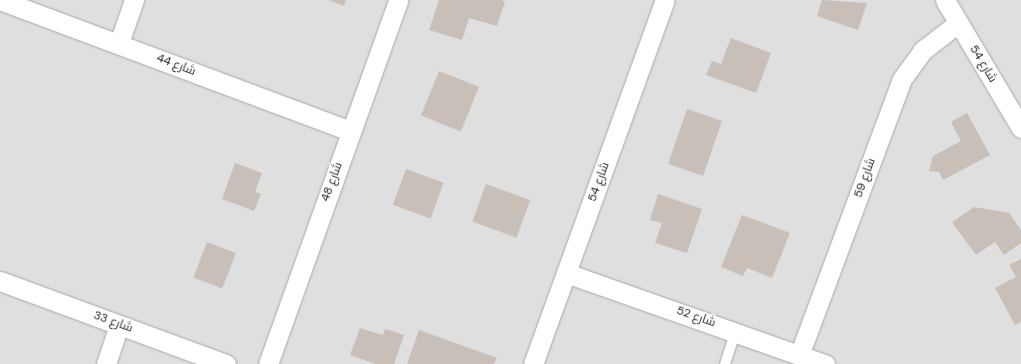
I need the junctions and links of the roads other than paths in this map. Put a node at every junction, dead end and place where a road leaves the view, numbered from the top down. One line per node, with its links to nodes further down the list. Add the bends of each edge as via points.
1 (0, 0): 7 (street, شارع 44)
2 (134, 0): 7 (street)
3 (398, 0): 9 (street, شارع 48)
4 (665, 0): 10 (street, شارع 54)
5 (945, 0): 6 (street, شارع 54)
6 (958, 22): 8 (street, شارع 54); 14 (street, شارع 59, via 922,51 902,79)
7 (119, 43): 9 (street, شارع 44)
8 (1021, 128)
9 (350, 132): 17 (street, شارع 48)
10 (566, 273): 13 (street, شارع 52); 18 (street, شارع 54)
11 (0, 281): 12 (street, شارع 33)
12 (119, 324): 15 (street); 16 (street, شارع 33)
13 (736, 331): 14 (street, شارع 52); 19 (lane)
14 (800, 353): 20 (street, شارع 52)
15 (106, 364)
16 (226, 364)
17 (268, 364)
18 (533, 364)
19 (725, 364)
20 (825, 364)

